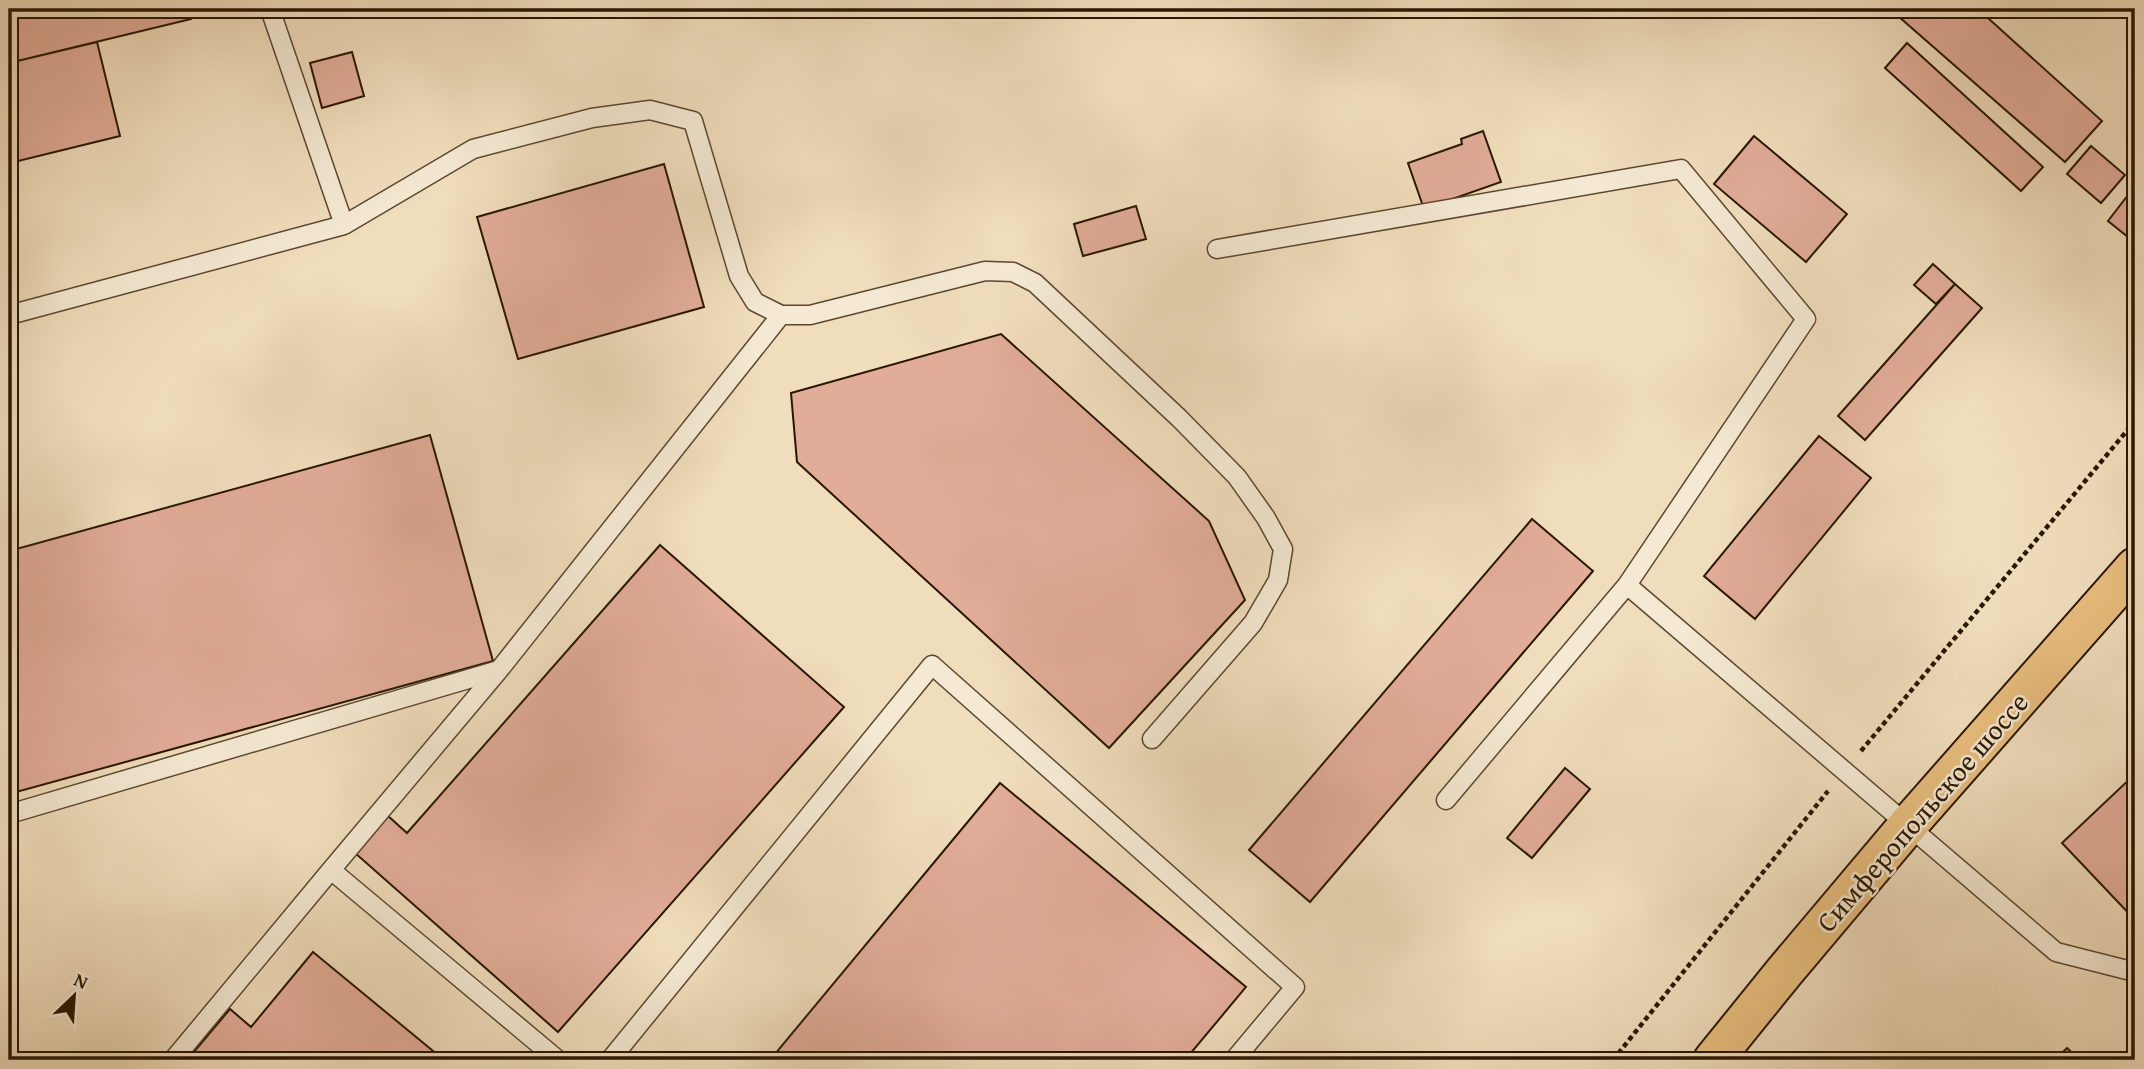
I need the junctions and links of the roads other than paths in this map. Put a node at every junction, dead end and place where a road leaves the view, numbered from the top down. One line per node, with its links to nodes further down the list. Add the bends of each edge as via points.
1 (270, 9): 2 (lane)
2 (344, 225): 4 (lane); 5 (lane, via 474,149 592,118 650,110 693,121 739,276 755,302)
3 (1217, 249): 7 (lane, via 1681,169 1806,319)
4 (9, 315)
5 (781, 315): 8 (lane); 9 (lane, via 810,315 985,271 1013,272 1035,283 1237,477 1283,549 1278,580 1253,623)
6 (2135, 568): 12 (main road, Симферопольское шоссе)
7 (1627, 585): 10 (lane); 12 (lane)
8 (499, 670): 11 (lane); 13 (lane)
9 (1152, 738)
10 (1446, 800)
11 (9, 814)
12 (1908, 825): 14 (lane, via 2056,952); 15 (main road, Симферопольское шоссе, via 1785,971)
13 (331, 870): 16 (lane); 17 (lane)
14 (2135, 972)
15 (1723, 1057)
16 (173, 1060)
17 (558, 1060)
18 (610, 1060): 19 (lane, via 932,665 1295,986)
19 (1234, 1060)

